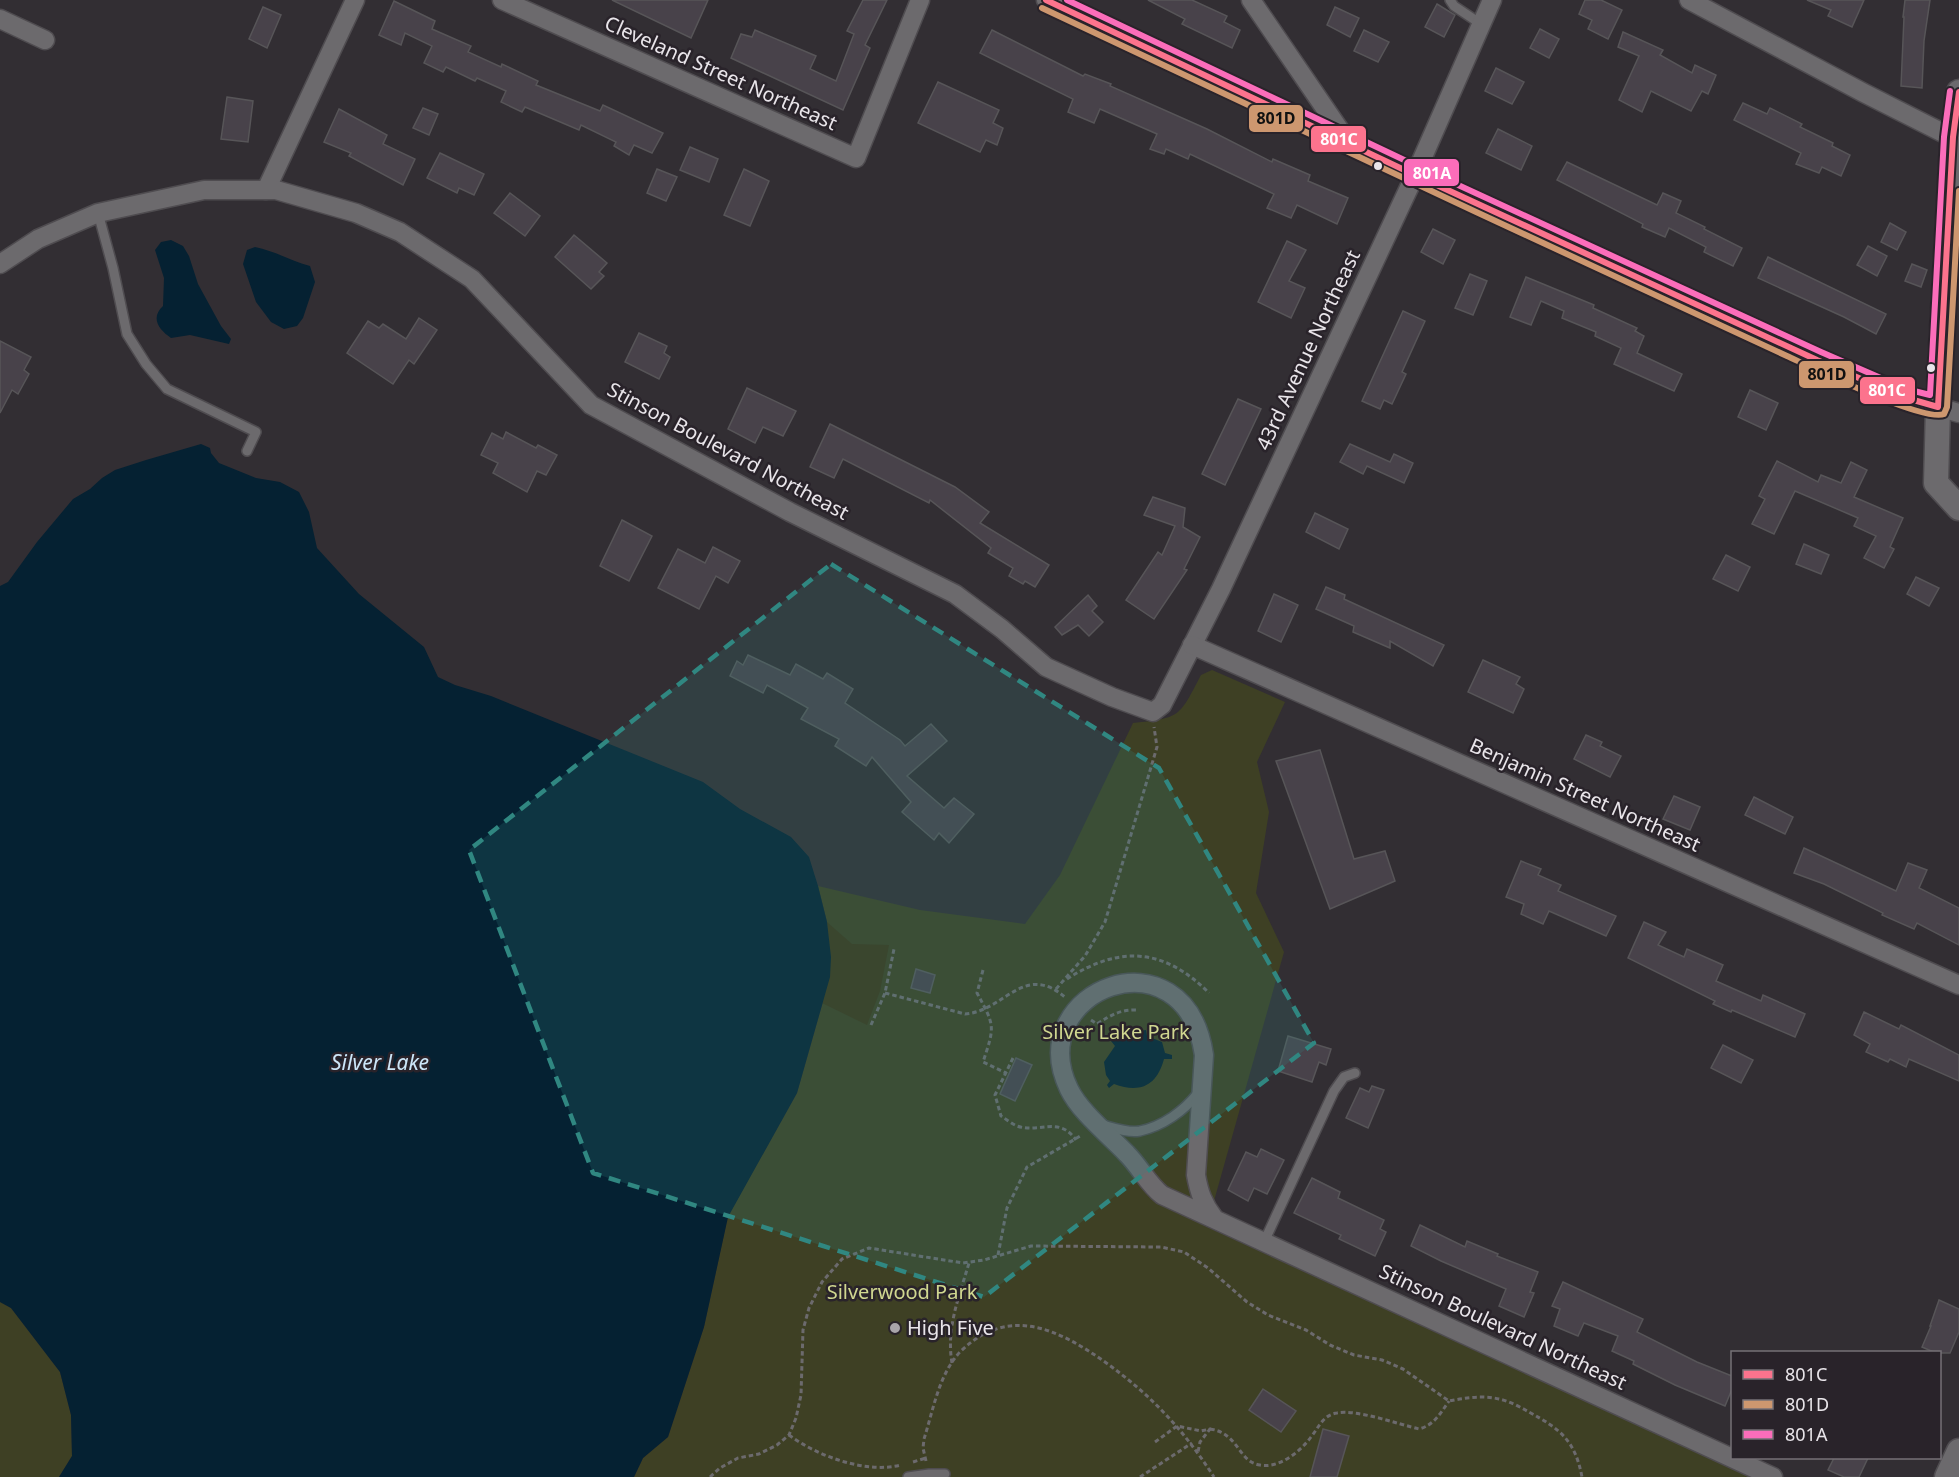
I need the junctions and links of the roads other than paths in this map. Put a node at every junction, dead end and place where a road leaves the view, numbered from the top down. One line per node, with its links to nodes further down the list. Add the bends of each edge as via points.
1 (355, 0): 16 (street)
2 (502, 0): 3 (street, Cleveland Street Northeast, via 856,158)
3 (920, 0)
4 (1046, 0): 14 (street)
5 (1251, 0): 14 (street)
6 (1450, 0): 10 (lane)
7 (1492, 0): 10 (street, 43rd Avenue Northeast)
8 (1689, 0): 13 (street)
9 (0, 20): 11 (street)
10 (1481, 24): 15 (street, 43rd Avenue Northeast)
11 (45, 40)
12 (1959, 92): 13 (street)
13 (1956, 139): 19 (street)
14 (1350, 144): 15 (street)
15 (1415, 175): 19 (street, via 1817,360 1904,397); 22 (street, 43rd Avenue Northeast)
16 (266, 190): 17 (street, Stinson Boulevard Northeast, via 204,190); 23 (street, Stinson Boulevard Northeast, via 337,206 400,232 472,279 591,405 790,512 955,594 1046,667)
17 (98, 213): 18 (street, Stinson Boulevard Northeast, via 38,239); 20 (lane, via 127,334 167,389 256,432)
18 (0, 264)
19 (1948, 410): 21 (street, via 1936,483)
20 (247, 452)
21 (1959, 508)
22 (1192, 645): 23 (street, 43rd Avenue Northeast, via 1162,705); 24 (street, Benjamin Street Northeast)
23 (1153, 712)
24 (1959, 985)
25 (1354, 1073): 29 (lane, via 1344,1077 1334,1090)
26 (1202, 1089): 27 (lane, via 1176,1115 1138,1131); 27 (street, Stinson Boulevard Northeast, via 1201,1037 1183,1004 1152,985 1115,984 1077,1008 1062,1037 1060,1057 1070,1091); 28 (street, Stinson Boulevard Northeast, via 1196,1175 1204,1206)
27 (1098, 1123): 28 (street, Stinson Boulevard Northeast, via 1162,1196)
28 (1214, 1218): 29 (street, Stinson Boulevard Northeast)
29 (1264, 1242): 31 (street, Stinson Boulevard Northeast)
30 (1959, 1451): 36 (street)
31 (1731, 1458)
32 (1734, 1459): 35 (street, Stinson Boulevard Northeast)
33 (945, 1474): 34 (lane)
34 (908, 1477)
35 (1773, 1477)
36 (1947, 1477)

